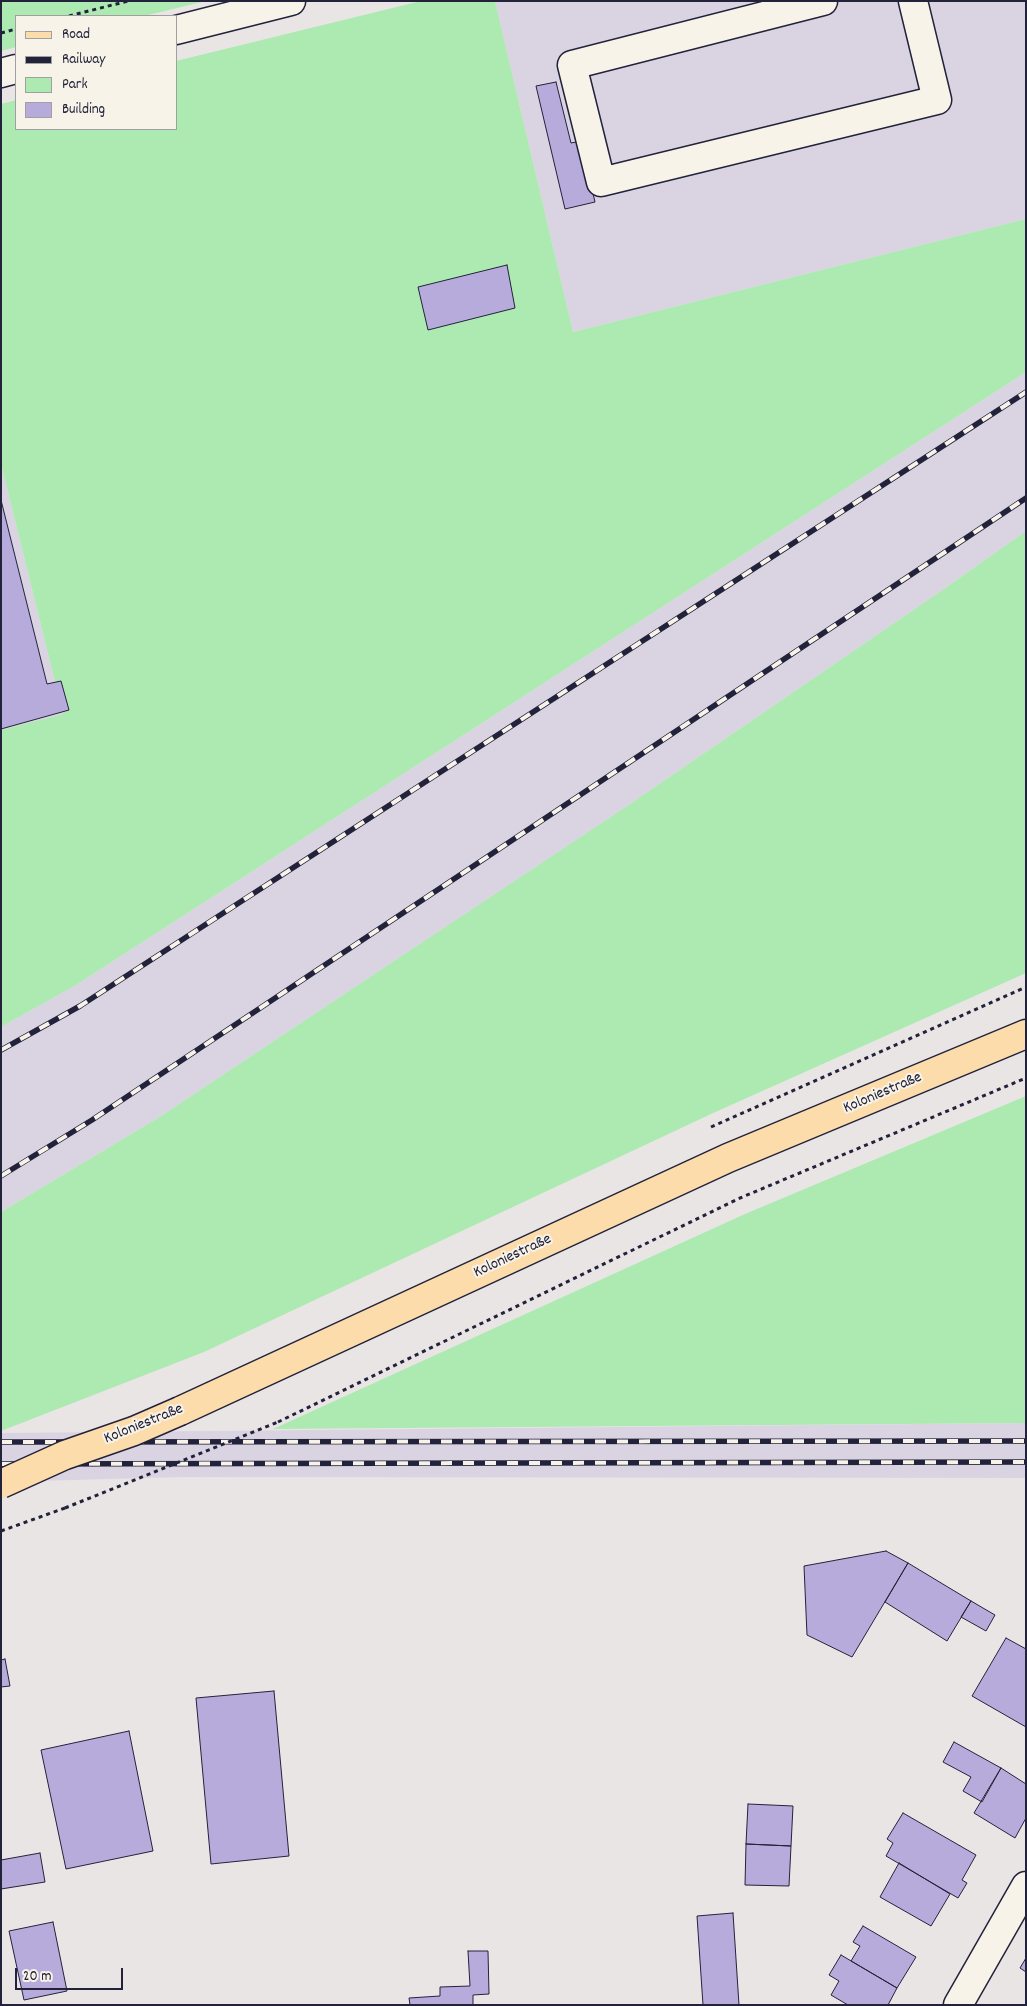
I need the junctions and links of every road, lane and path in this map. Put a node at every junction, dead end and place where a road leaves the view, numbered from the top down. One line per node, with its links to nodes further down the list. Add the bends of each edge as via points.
1 (128, 1): 5 (path)
2 (291, 1): 7 (street)
3 (823, 1): 4 (street, via 572,65 601,182 937,100)
4 (914, 1)
5 (73, 15)
6 (15, 29): 8 (path)
7 (178, 29)
8 (1, 33)
9 (15, 70): 10 (street)
10 (1, 73)
11 (1026, 1034): 13 (main road, Koloniestraße, bridge, via 728,1158 180,1411 65,1455)
12 (1026, 1078): 14 (path, bridge, via 740,1198 278,1422)
13 (1, 1484)
14 (1, 1532)
15 (1026, 1886): 16 (street)
16 (958, 2005)

